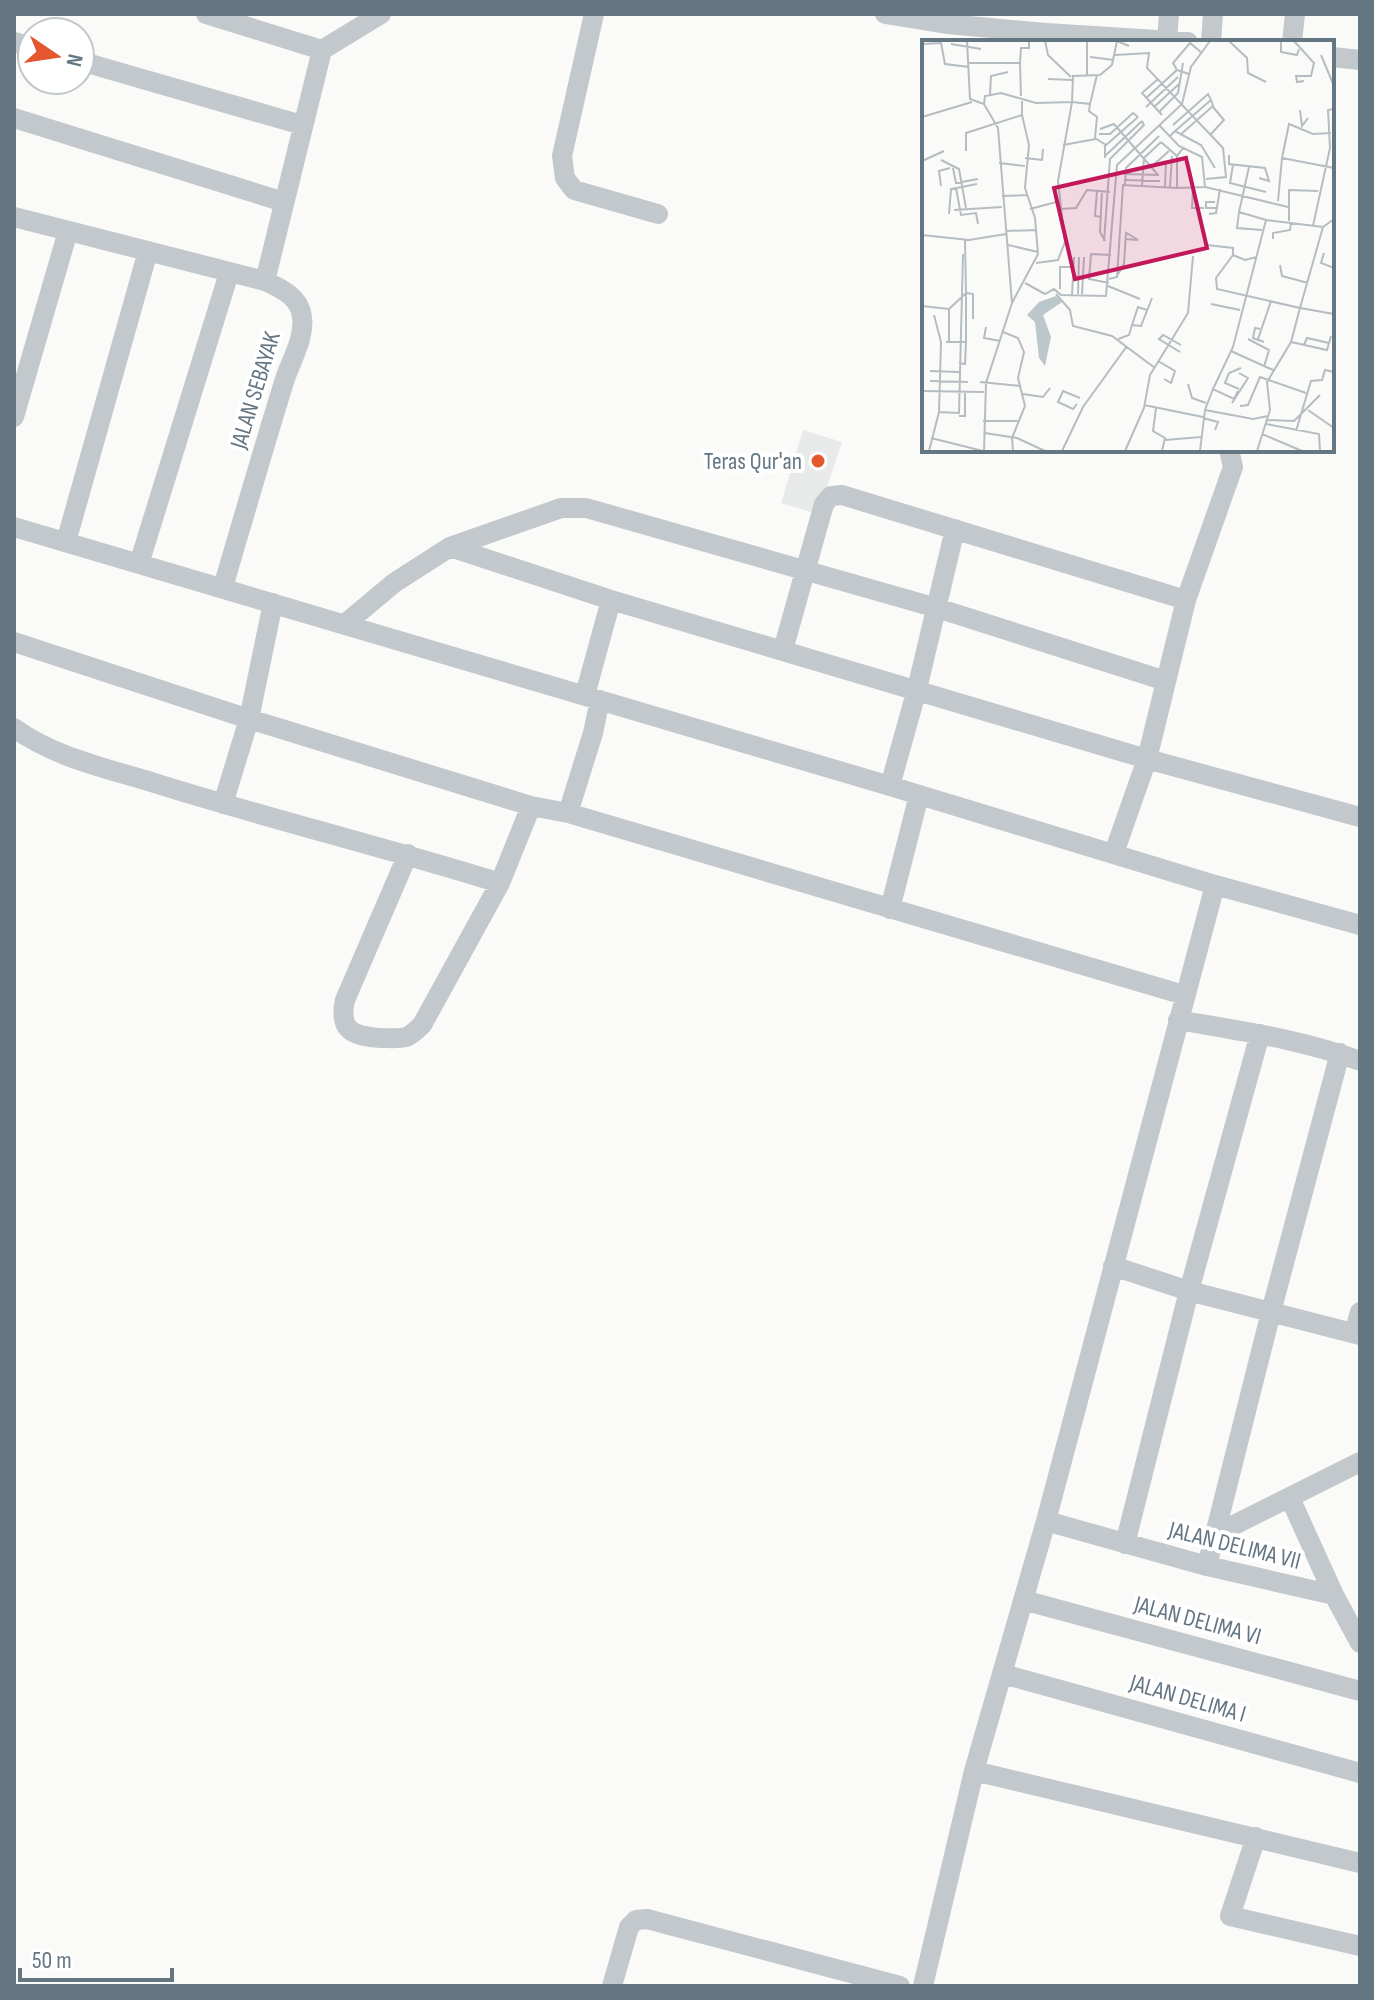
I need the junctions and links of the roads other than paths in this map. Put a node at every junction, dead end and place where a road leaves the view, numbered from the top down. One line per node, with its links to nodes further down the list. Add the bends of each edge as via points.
1 (206, 14): 13 (street)
2 (381, 14): 13 (street)
3 (594, 14): 20 (street, via 562,156 565,178 574,190)
4 (885, 14): 8 (street)
5 (1169, 14): 10 (street)
6 (1213, 14): 11 (street)
7 (1295, 14): 12 (street)
8 (948, 19): 9 (street)
9 (1045, 38): 10 (street)
10 (1167, 40)
11 (1211, 40)
12 (1292, 40)
13 (322, 50): 18 (street)
14 (1334, 57): 15 (street)
15 (1360, 60)
16 (96, 66): 18 (street)
17 (14, 118): 19 (street)
18 (302, 125): 19 (street)
19 (284, 202): 25 (street)
20 (658, 214)
21 (14, 217): 22 (street, JALAN SEBAYAK)
22 (68, 231): 23 (street, JALAN SEBAYAK); 26 (street)
23 (148, 251): 24 (street, JALAN SEBAYAK); 30 (street)
24 (229, 273): 25 (street, JALAN SEBAYAK); 32 (street)
25 (265, 281): 34 (street, JALAN SEBAYAK, via 288,292 297,304 301,336)
26 (14, 417)
27 (1229, 452): 36 (street, via 1233,467)
28 (14, 527): 30 (street)
29 (955, 529): 33 (street, via 835,495 824,504); 36 (street); 38 (street)
30 (66, 542): 32 (street)
31 (450, 547): 33 (street, via 561,508 586,508); 35 (street); 39 (street, via 394,583)
32 (139, 564): 34 (street)
33 (805, 571): 38 (street); 41 (street)
34 (223, 587): 37 (street)
35 (611, 600): 41 (street); 44 (street)
36 (1186, 600): 42 (street)
37 (273, 603): 39 (street); 45 (street)
38 (937, 608): 42 (street); 43 (street)
39 (345, 624): 44 (street)
40 (14, 642): 45 (street)
41 (783, 650): 43 (street)
42 (1166, 681): 47 (street)
43 (917, 689): 47 (street); 48 (street)
44 (593, 698): 48 (street); 52 (street, via 593,733)
45 (249, 719): 50 (street); 51 (street)
46 (14, 728): 50 (street, via 56,752)
47 (1147, 759): 53 (street); 54 (street)
48 (890, 786): 49 (street)
49 (919, 795): 54 (street); 58 (street)
50 (223, 804): 55 (street)
51 (531, 806): 52 (street); 56 (street)
52 (568, 813): 58 (street)
53 (1360, 817)
54 (1114, 853): 57 (street)
55 (408, 854): 56 (street); 56 (street, via 345,1000 346,1026 353,1034 409,1036 422,1025)
56 (500, 883)
57 (1215, 885): 59 (street); 60 (street)
58 (890, 909): 60 (street)
59 (1360, 925)
60 (1184, 995): 61 (street)
61 (1178, 1020): 62 (street); 65 (street)
62 (1260, 1034): 63 (street); 66 (street)
63 (1340, 1053): 64 (street); 67 (street)
64 (1360, 1061)
65 (1113, 1266): 66 (street); 72 (street)
66 (1189, 1291): 67 (street); 74 (street)
67 (1271, 1312): 69 (street); 73 (street)
68 (1360, 1312): 69 (street)
69 (1357, 1334)
70 (1360, 1462): 71 (street)
71 (1290, 1498): 73 (street); 76 (street)
72 (1046, 1521): 74 (street, JALAN DELIMA VII); 77 (street)
73 (1214, 1535): 75 (street)
74 (1125, 1544): 75 (street, JALAN DELIMA VII)
75 (1207, 1566): 76 (street, JALAN DELIMA VII)
76 (1334, 1595): 78 (street)
77 (1023, 1600): 79 (street); 80 (street, JALAN DELIMA VI)
78 (1360, 1643)
79 (1003, 1674): 81 (street); 82 (street, JALAN DELIMA I)
80 (1360, 1691)
81 (974, 1771): 83 (street); 88 (street)
82 (1360, 1773)
83 (1256, 1837): 84 (street); 85 (street, via 1230,1916)
84 (1360, 1863)
85 (1360, 1946)
86 (612, 1986): 87 (street, via 629,1927 647,1919)
87 (900, 1986)
88 (923, 1986)

